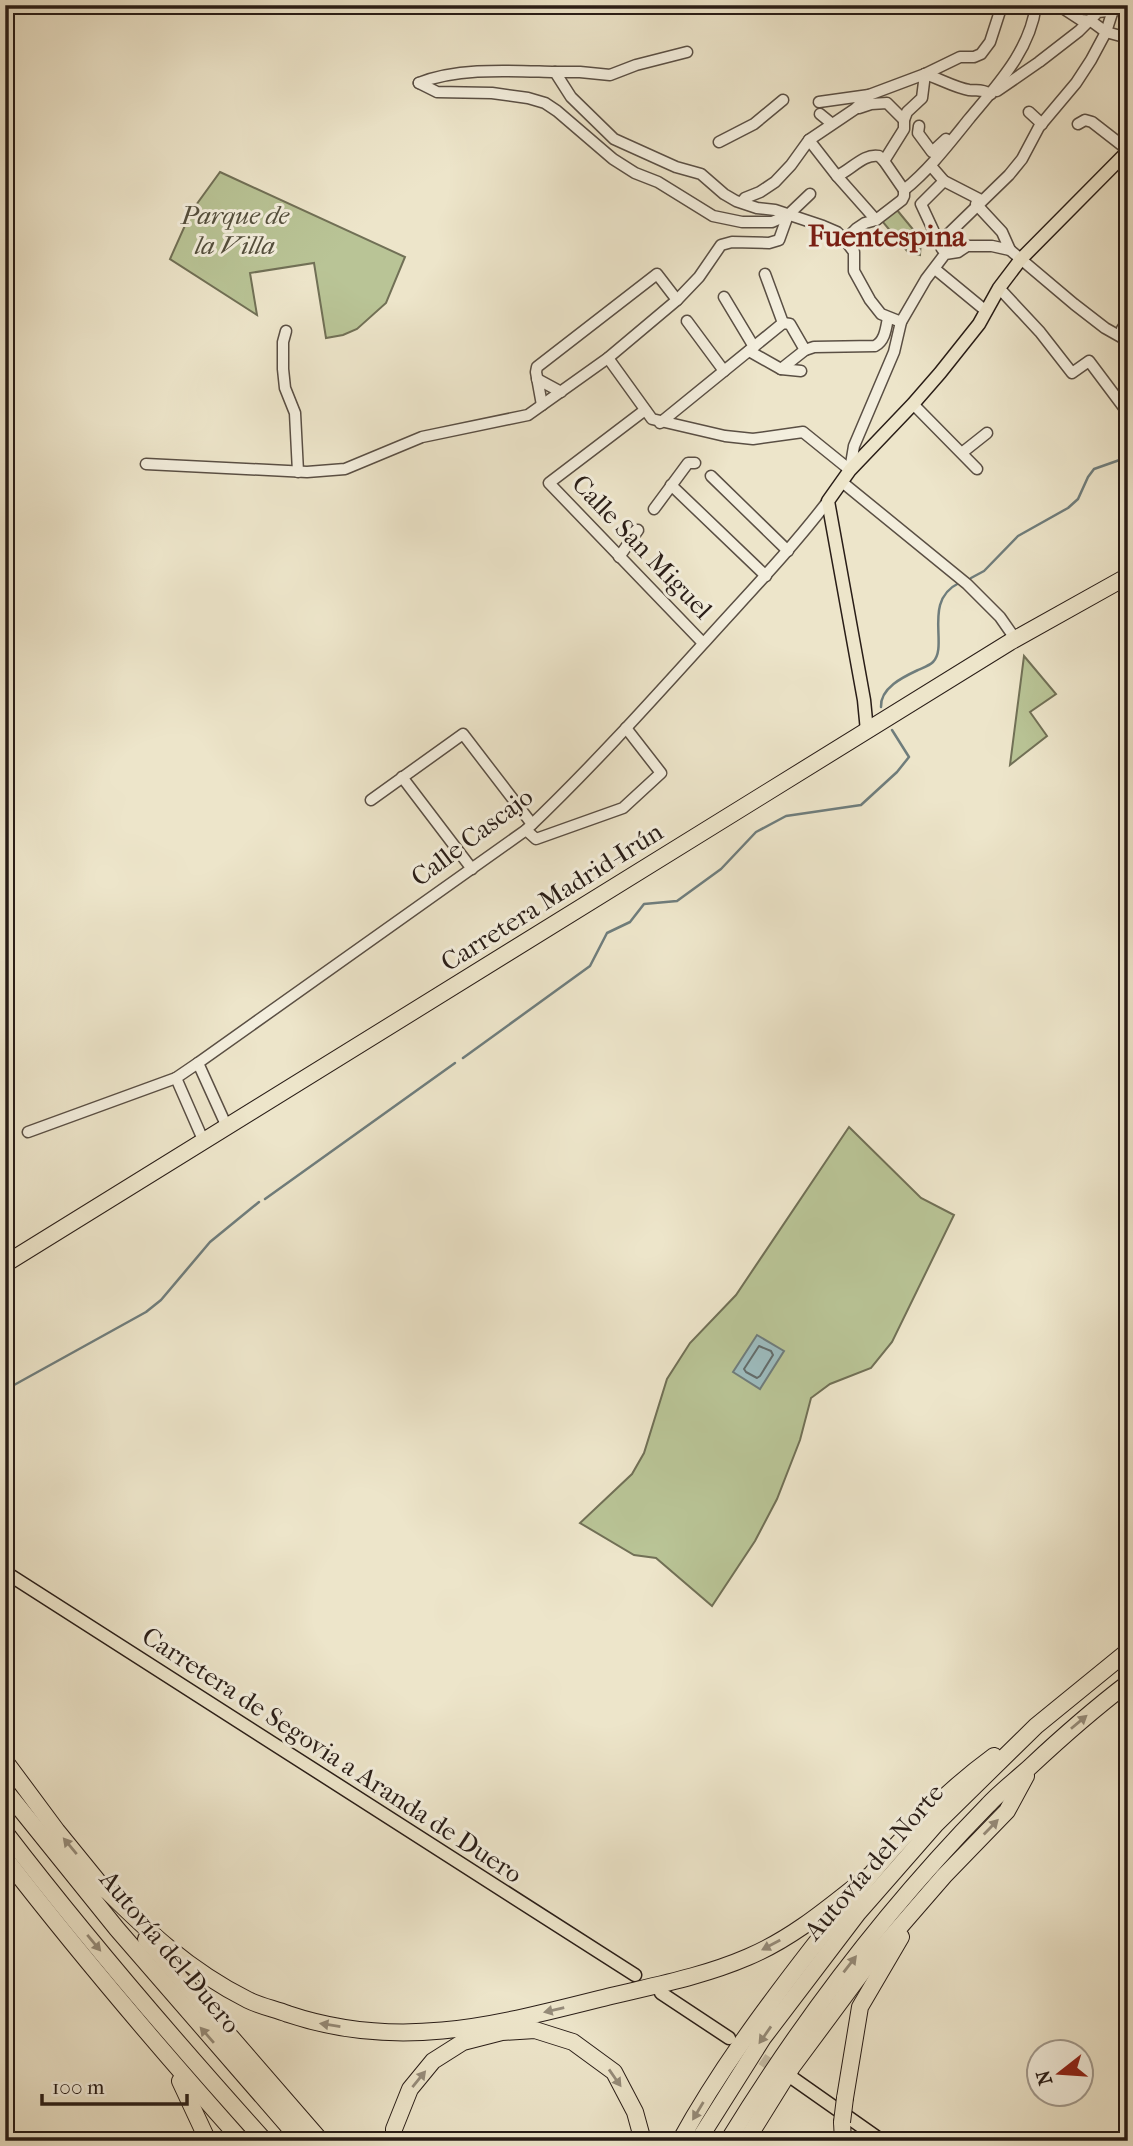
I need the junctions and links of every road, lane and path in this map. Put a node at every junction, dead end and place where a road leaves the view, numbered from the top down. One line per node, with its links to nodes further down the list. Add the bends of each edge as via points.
1 (1002, 5): 11 (street, via 990,42 981,54 960,57)
2 (1036, 5): 12 (street, via 1021,50)
3 (1058, 5): 6 (street)
4 (1128, 9): 5 (street)
5 (1113, 10): 6 (street, via 1098,12); 7 (street)
6 (1091, 21): 7 (street); 12 (street)
7 (1107, 32): 8 (street); 23 (street, via 1076,83)
8 (1128, 38)
9 (687, 52): 10 (street, via 610,75)
10 (555, 72): 36 (street, via 571,97 614,139 701,174 724,194); 38 (street, via 456,74 419,83 437,92 492,93 545,103 612,159 713,216 772,222)
11 (925, 74): 12 (street); 13 (street); 16 (street, via 922,98)
12 (991, 94): 26 (street)
13 (869, 96): 15 (street); 17 (street)
14 (783, 100): 28 (street, via 754,124)
15 (819, 102)
16 (917, 102): 18 (street); 21 (street)
17 (855, 109): 18 (street, via 879,102); 22 (street)
18 (893, 109): 21 (street)
19 (1029, 112): 23 (street)
20 (820, 114): 22 (street)
21 (904, 120): 30 (street, via 904,129)
22 (831, 123): 27 (street)
23 (1042, 124): 37 (street, via 1022,159)
24 (1078, 124): 29 (street, via 1092,122)
25 (919, 126): 26 (street, via 918,133 932,152)
26 (955, 136): 31 (street)
27 (808, 140): 32 (street); 36 (street, via 775,182)
28 (719, 142)
29 (1128, 151): 44 (main road, Calle Cascajo)
30 (884, 161): 32 (street, via 867,156); 34 (street)
31 (931, 166): 33 (street); 34 (street)
32 (837, 176): 39 (street)
33 (944, 181): 37 (street); 41 (street, via 921,204)
34 (904, 190): 39 (street, via 902,200)
35 (810, 194): 38 (street)
36 (742, 202): 38 (street)
37 (979, 202): 41 (street); 42 (street)
38 (788, 215): 40 (street, via 837,232); 49 (street, via 779,240 721,245)
39 (876, 220): 40 (street)
40 (845, 240): 51 (street, via 854,252 856,275 870,300)
41 (939, 243): 43 (street)
42 (1010, 250): 43 (street, via 967,246); 44 (street)
43 (945, 254): 45 (street)
44 (1021, 259): 47 (main road, Calle Cascajo); 56 (street)
45 (935, 268): 50 (street); 54 (street)
46 (765, 274): 53 (street)
47 (999, 288): 50 (main road, Calle Cascajo); 68 (street, via 1072,373 1089,361)
48 (724, 297): 57 (street)
49 (677, 300): 59 (street); 63 (street, via 657,274 537,367)
50 (986, 310): 65 (main road, Calle Cascajo)
51 (888, 318): 54 (street); 58 (street, via 883,338 875,346)
52 (687, 321): 61 (street)
53 (783, 323): 57 (street); 58 (street, via 790,324)
54 (901, 323): 75 (street, via 894,352 856,439)
55 (286, 331): 76 (street, via 283,369 295,413)
56 (1128, 341)
57 (752, 349): 60 (street); 61 (street)
58 (805, 350): 60 (street)
59 (608, 358): 64 (street); 67 (street)
60 (781, 369): 62 (street)
61 (724, 371): 69 (street)
62 (801, 371)
63 (537, 379): 64 (street); 66 (street)
64 (561, 392): 66 (street)
65 (913, 404): 71 (street); 75 (main road, Calle Cascajo)
66 (542, 405): 76 (street, via 517,418 422,437 345,469)
67 (645, 410): 69 (street); 84 (street, Calle San Miguel, via 549,483)
68 (1128, 413)
69 (660, 423): 75 (street, via 753,439 803,432)
70 (987, 433): 71 (street)
71 (962, 452): 74 (street)
72 (695, 463): 79 (street, via 688,463)
73 (146, 464): 76 (street)
74 (977, 469)
75 (850, 470): 78 (main road, Calle Cascajo)
76 (298, 472)
77 (712, 477): 83 (street)
78 (842, 482): 80 (main road, Calle Cascajo); 87 (street, via 967,584)
79 (671, 485): 81 (street); 85 (street)
80 (828, 501): 83 (street, Calle Cascajo); 90 (main road)
81 (654, 509)
82 (638, 530): 84 (street)
83 (788, 551): 85 (street, Calle Cascajo)
84 (619, 557): 88 (street, Calle San Miguel)
85 (766, 576): 88 (street, Calle Cascajo)
86 (1128, 576): 87 (highway, Carretera Madrid-Irún)
87 (1016, 640): 90 (highway, Carretera Madrid-Irún)
88 (703, 643): 89 (street, Calle Cascajo)
89 (626, 728): 93 (street, Calle Cascajo); 93 (street, via 661,773 623,808 536,839)
90 (867, 732): 97 (highway, Carretera Madrid-Irún)
91 (402, 777): 92 (street); 93 (street, via 463,734); 94 (street)
92 (371, 800)
93 (529, 827): 94 (street, Calle Cascajo)
94 (472, 869): 95 (street, Calle Cascajo)
95 (198, 1063): 96 (street, Calle Cascajo); 97 (street)
96 (176, 1078): 98 (street, Calle Cascajo); 99 (street)
97 (227, 1127): 99 (highway, Carretera Madrid-Irún)
98 (28, 1132)
99 (204, 1142): 100 (highway, Carretera Madrid-Irún)
100 (5, 1264)
101 (5, 1572): 113 (main road, Carretera de Segovia a Aranda de Duero)
102 (1128, 1651): 104 (highway, Autovía del Norte)
103 (1128, 1683): 106 (highway, Autovía del Norte, one-way to 103)
104 (1036, 1726): 111 (highway, via 958,1782); 126 (highway, Autovía del Norte, one-way to 126, via 936,1824 849,1924 763,2038)
105 (5, 1760): 112 (highway, one-way to 105)
106 (1032, 1765): 110 (highway, one-way to 106, via 1007,1811); 127 (highway, Autovía del Norte, one-way to 106, via 814,2010 879,1926 989,1804)
107 (5, 1790): 121 (highway, Autovía del Duero, one-way to 107, via 117,1929)
108 (5, 1832): 120 (highway, Autovía del Duero, one-way to 120, via 184,2051)
109 (5, 1858): 116 (highway)
110 (944, 1876): 128 (highway, via 872,1959 800,2056); 129 (highway, bridge, via 906,1928 860,2007)
111 (867, 1877): 112 (highway, one-way to 112, via 803,1928 708,1972 488,2025 386,2034 312,2022 250,2001 194,1969); 125 (highway, one-way to 125, via 765,2008)
112 (99, 1882): 122 (highway)
113 (635, 1975)
114 (661, 1993): 115 (main road)
115 (729, 2038)
116 (165, 2054): 118 (highway); 119 (highway)
117 (791, 2077): 130 (main road)
118 (208, 2141)
119 (242, 2141)
120 (265, 2141)
121 (301, 2141)
122 (321, 2141)
123 (394, 2141): 124 (highway, one-way to 124, via 394,2129 410,2090 433,2062 463,2042 535,2030 573,2042 614,2072 635,2112)
124 (643, 2141)
125 (680, 2141)
126 (698, 2141)
127 (727, 2141)
128 (746, 2141)
129 (843, 2141)
130 (882, 2141)

